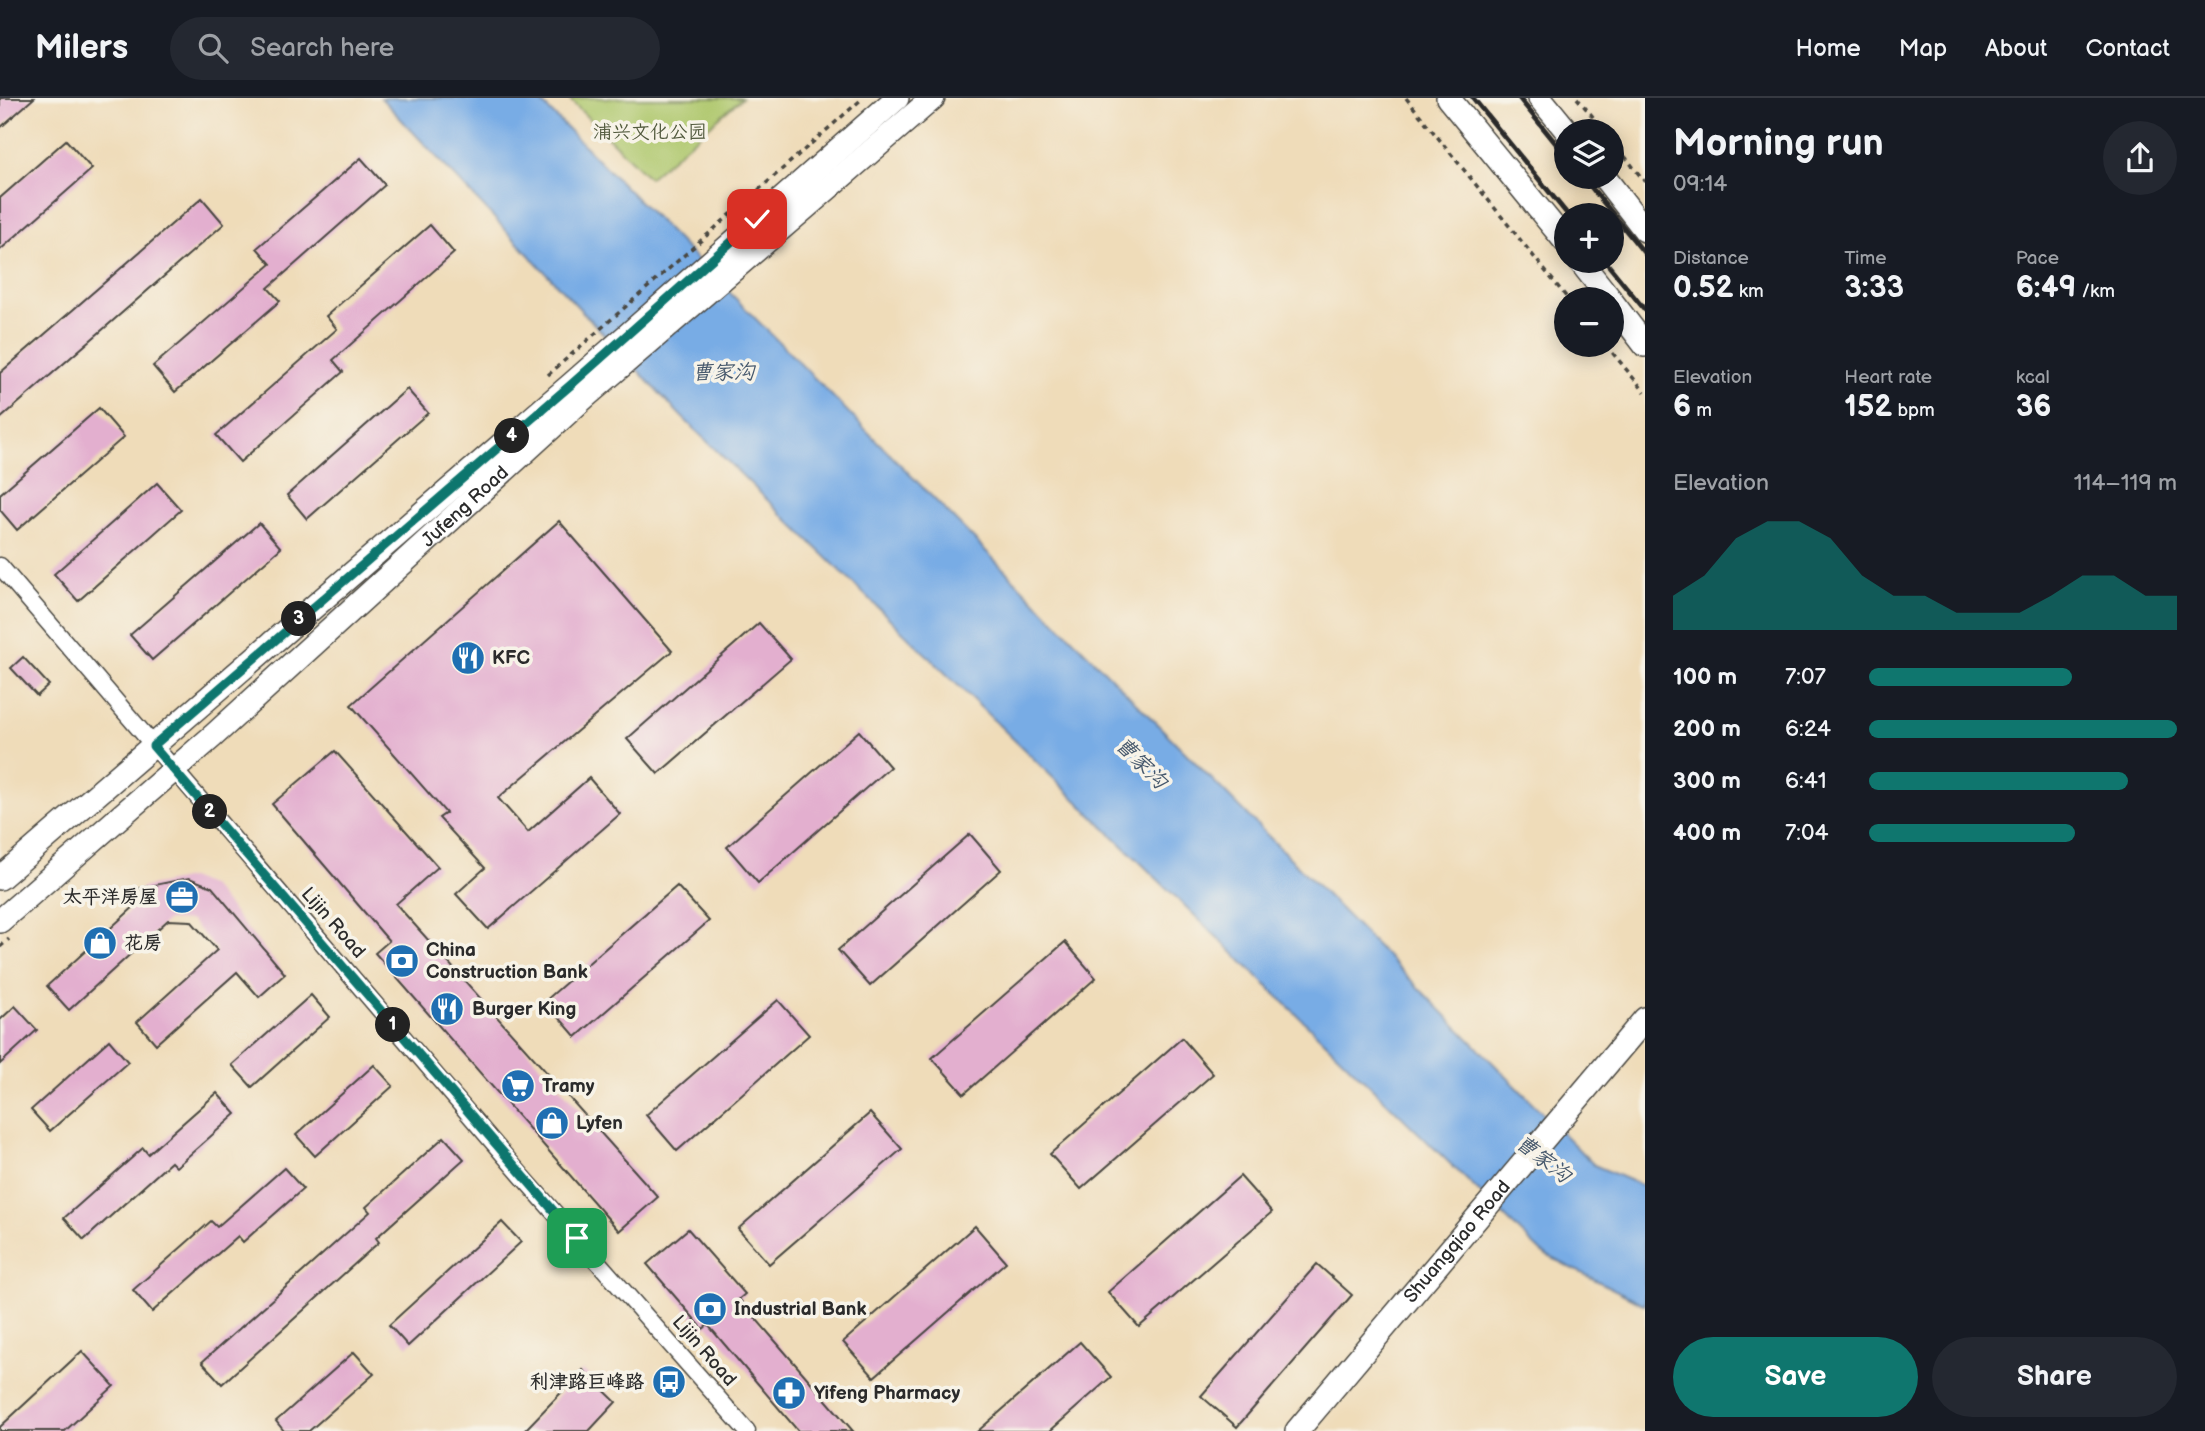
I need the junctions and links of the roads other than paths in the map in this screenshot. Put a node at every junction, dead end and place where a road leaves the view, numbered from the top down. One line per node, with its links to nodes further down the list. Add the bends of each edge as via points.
1 (897, 98): 7 (main road, Jufeng Road)
2 (933, 98): 7 (main road, Jufeng Road)
3 (1448, 98): 8 (main road)
4 (1540, 98): 5 (main road)
5 (1557, 119)
6 (1613, 189): 9 (main road)
7 (757, 219): 14 (main road, Jufeng Road)
8 (1554, 227)
9 (1645, 230)
10 (1590, 273): 11 (main road)
11 (1601, 287)
12 (1624, 317): 13 (main road)
13 (1645, 345)
14 (579, 390): 16 (main road, Jufeng Road); 17 (main road, Jufeng Road)
15 (0, 566): 16 (street, Lijin Road)
16 (153, 746): 17 (street, Lijin Road); 18 (main road, Jufeng Road)
17 (174, 770): 19 (main road, Jufeng Road); 21 (street, Lijin Road)
18 (0, 878)
19 (0, 921)
20 (1645, 1019): 22 (main road, Shuangqiao Road)
21 (747, 1431)
22 (1297, 1431)

